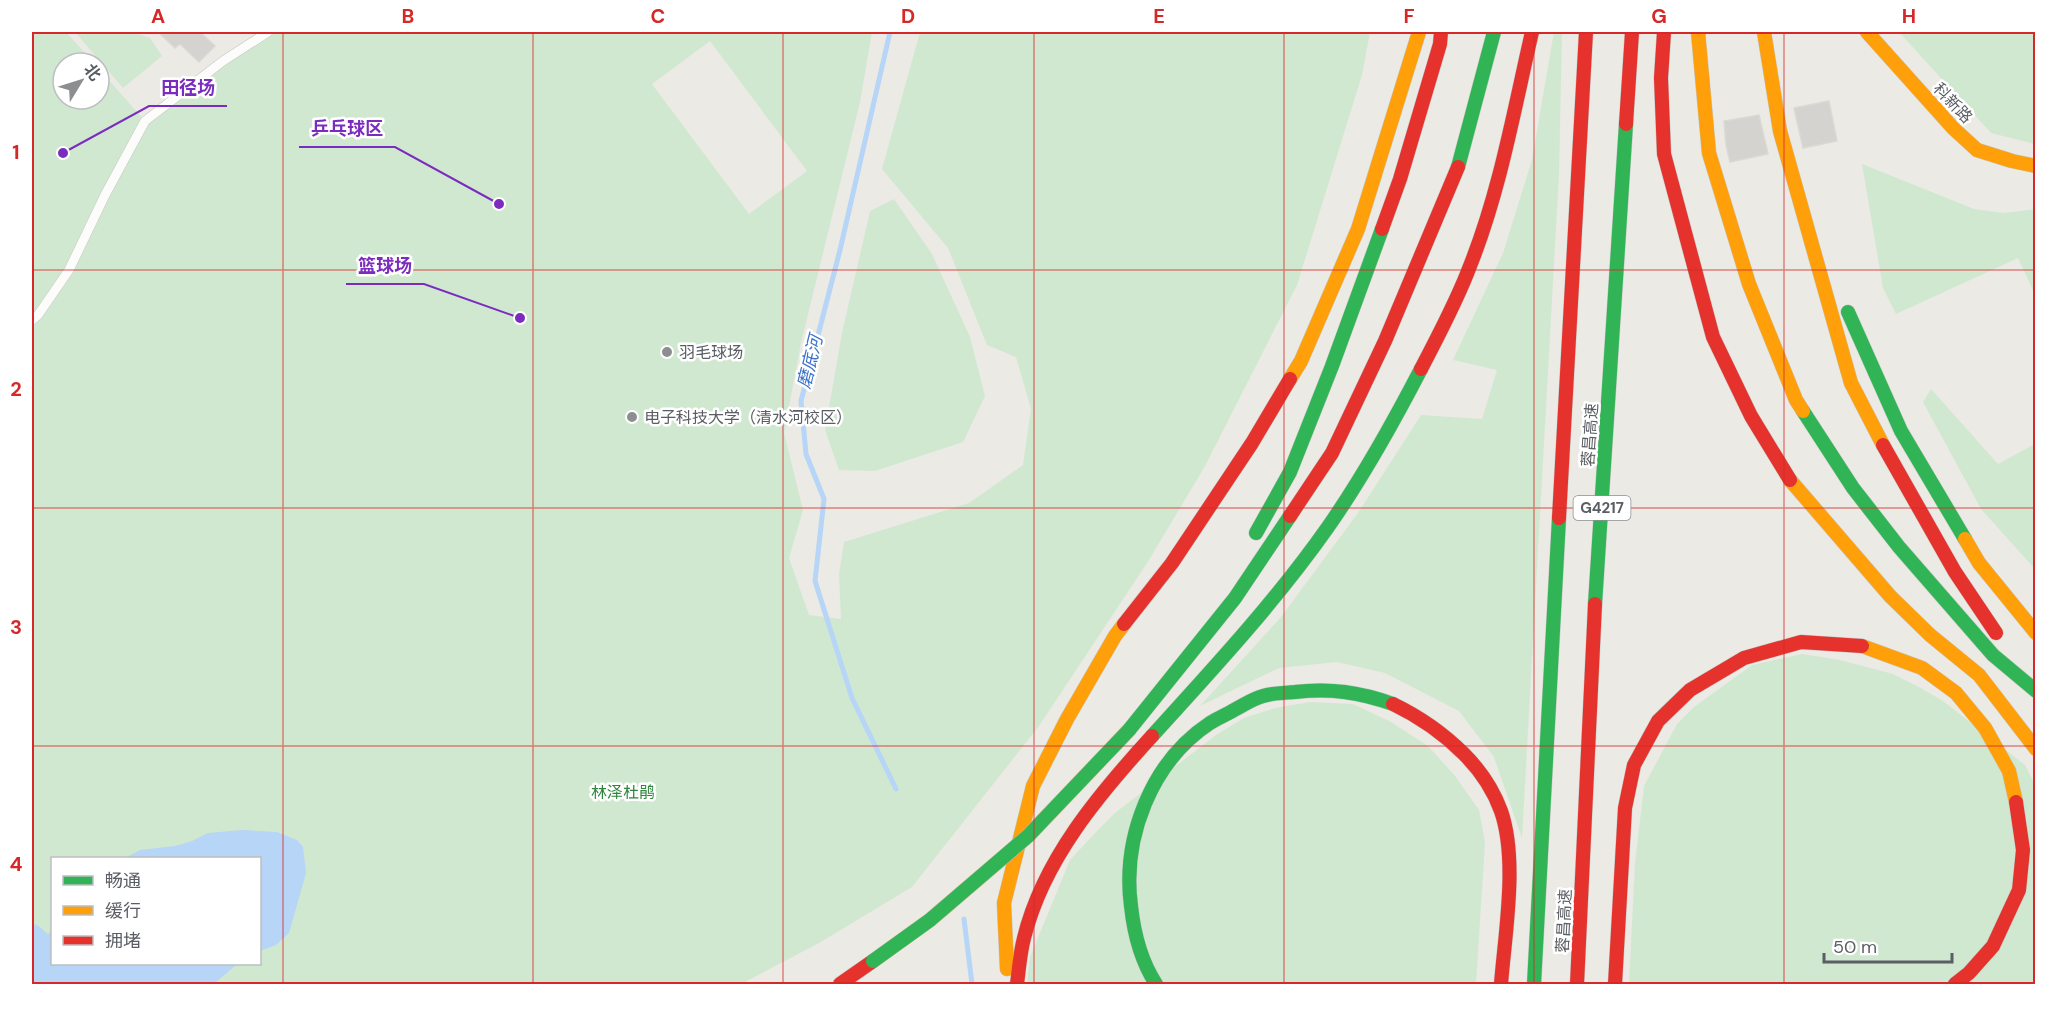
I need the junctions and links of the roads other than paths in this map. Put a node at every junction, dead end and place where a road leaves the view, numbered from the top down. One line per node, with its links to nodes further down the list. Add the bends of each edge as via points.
1 (268, 32): 16 (lane, via 145,121 69,270)
2 (1419, 32): 24 (main road, via 1358,229 1301,361 1178,554 1115,636 1033,786 1004,903)
3 (1441, 32): 17 (main road, via 1400,179 1332,366 1290,472)
4 (1494, 32): 21 (main road, via 1462,158 1332,453 1235,598)
5 (1532, 32): 25 (main road, via 1500,171 1469,268 1424,363 1328,527 1211,672 1107,786 1074,832 1033,912)
6 (1586, 32): 28 (main road, 蓉昌高速 / G4217)
7 (1632, 32): 29 (main road, 蓉昌高速 / G4217, via 1591,671)
8 (1664, 32): 22 (main road, via 1664,154 1713,337 1751,416 1787,477 1890,596 1979,675)
9 (1698, 32): 20 (main road, via 1709,153 1749,284 1796,400 1853,488 1899,547 1993,655)
10 (1764, 32): 12 (main road)
11 (1867, 32): 13 (main road, 科新路, via 1977,150)
12 (1780, 131): 14 (main road); 20 (main road, via 1851,383 1955,572)
13 (2036, 166)
14 (1836, 281)
15 (1844, 303): 19 (main road, via 1901,431 1979,563)
16 (32, 320)
17 (1251, 541)
18 (1207, 611): 21 (main road)
19 (2036, 633)
20 (2036, 688)
21 (1128, 730): 23 (main road, bridge, via 1028,836 930,920)
22 (2036, 750)
23 (840, 984)
24 (1007, 984)
25 (1017, 984)
26 (1156, 984): 27 (main road, via 1137,943 1127,873 1139,814 1154,785 1178,750 1208,724 1263,696 1325,688 1399,705 1435,727 1471,760 1496,797 1505,826 1508,872)
27 (1501, 984)
28 (1534, 984)
29 (1577, 984)
30 (1615, 984): 31 (main road, via 1625,808 1634,765 1658,721 1690,690 1744,658 1801,642 1865,646 1922,668 1956,693 1985,728 2009,771 2023,850 2019,890 1993,946)
31 (1955, 984)

